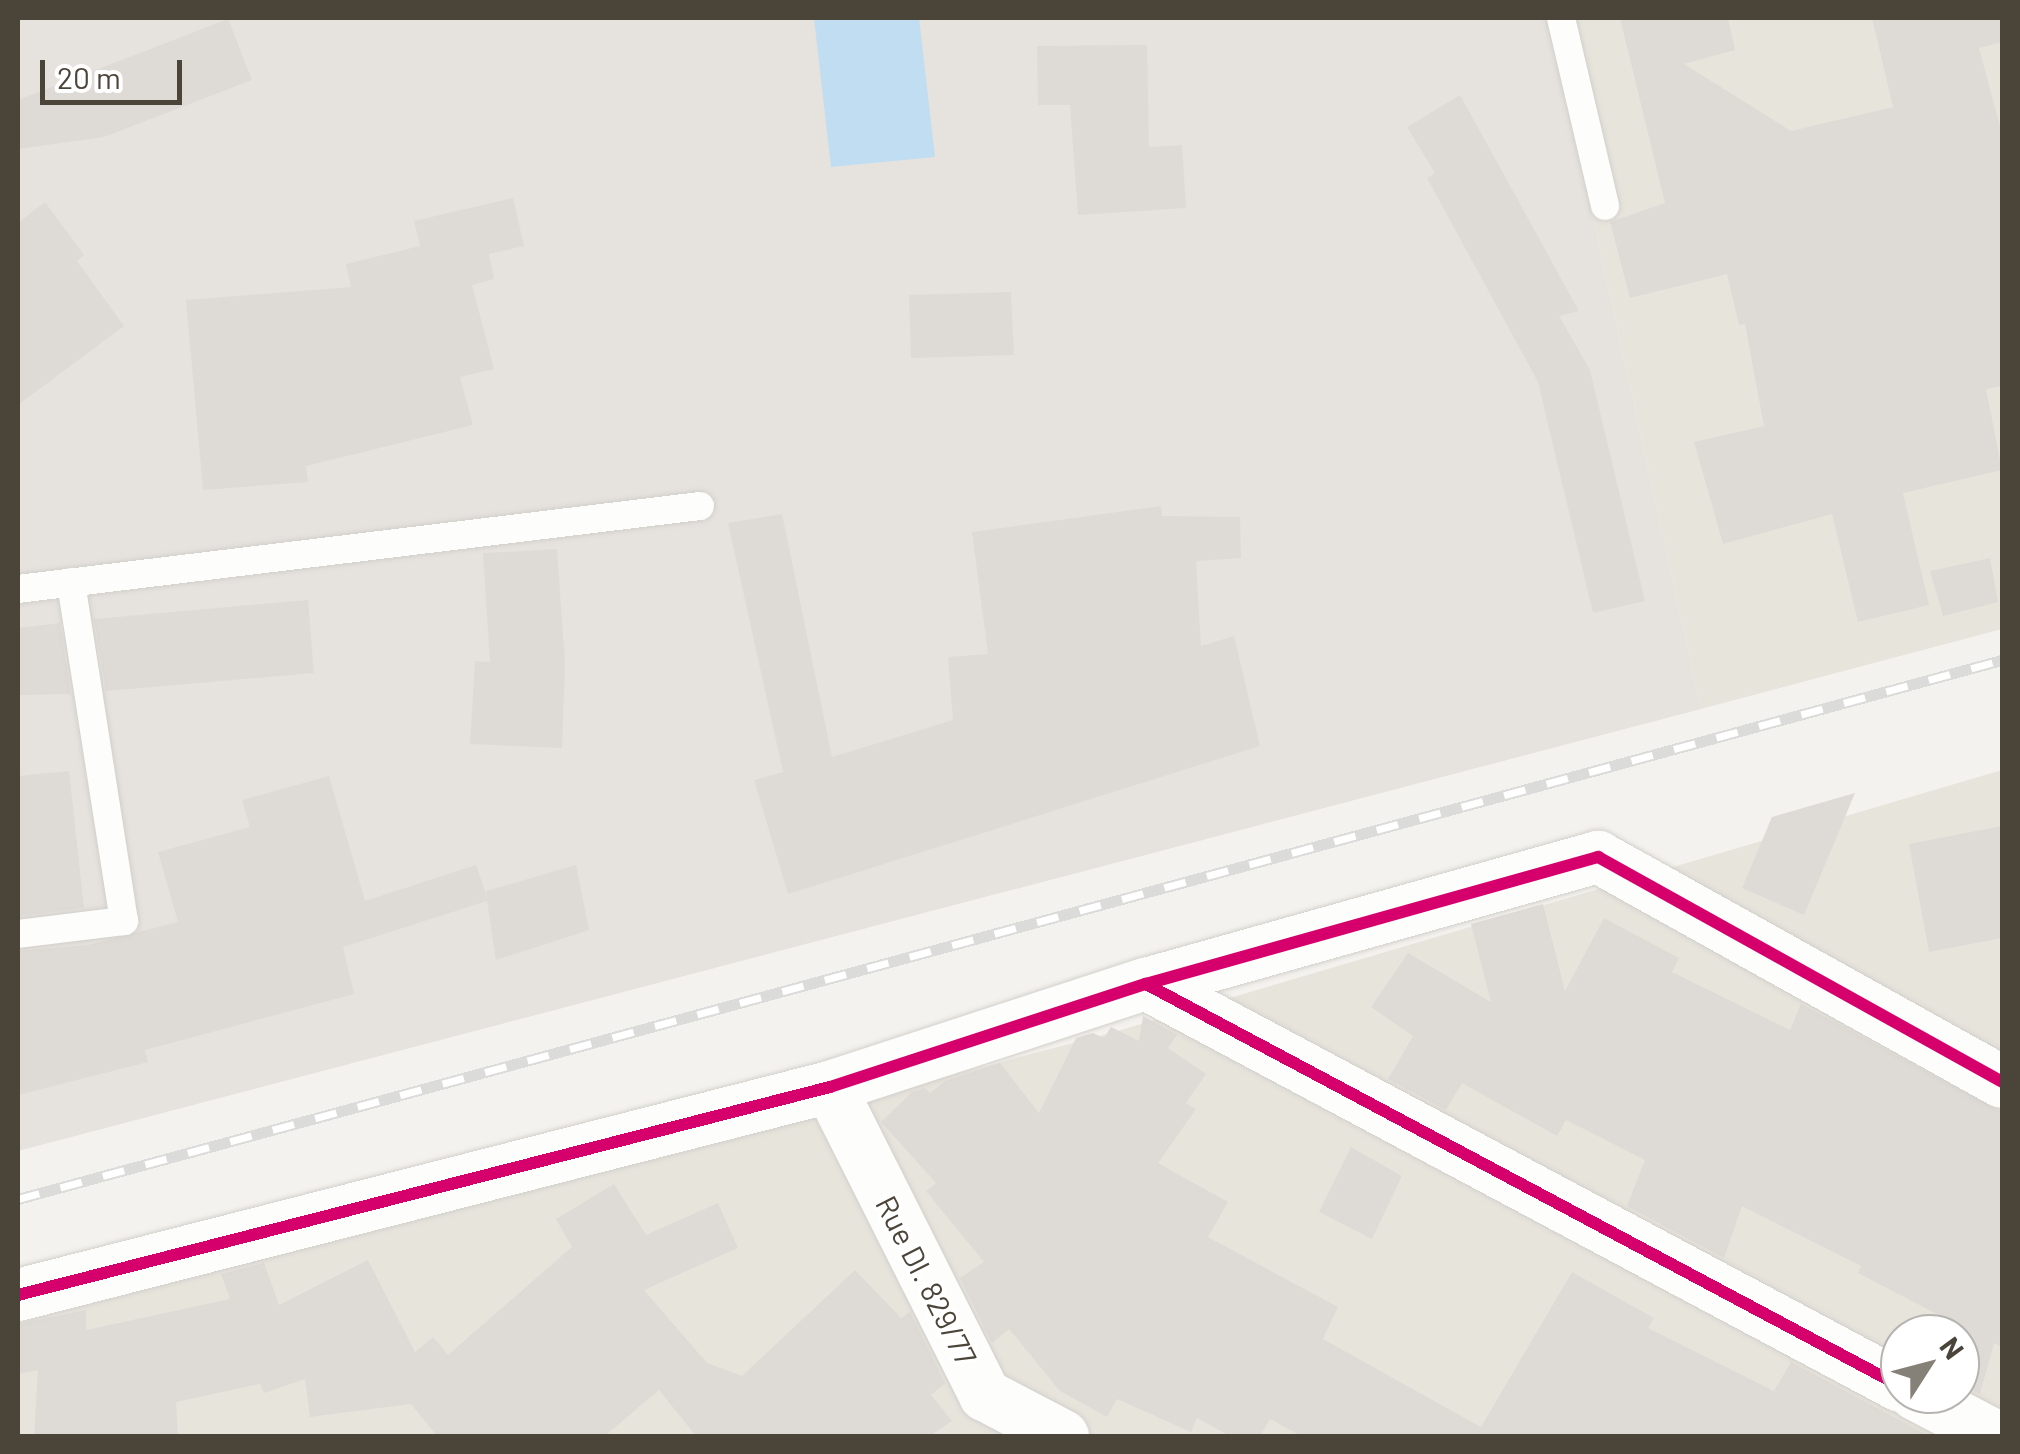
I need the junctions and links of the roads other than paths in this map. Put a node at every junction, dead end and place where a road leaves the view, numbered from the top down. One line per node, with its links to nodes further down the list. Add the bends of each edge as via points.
1 (1561, 18): 2 (lane)
2 (1605, 206)
3 (700, 506): 4 (lane)
4 (72, 582): 5 (lane); 6 (lane, via 124,921)
5 (18, 589)
6 (18, 934)
7 (1146, 984): 8 (street, via 1598,858); 9 (street); 11 (street)
8 (2002, 1082)
9 (830, 1087): 10 (street); 13 (street, Rue DI. 829/77, via 985,1395)
10 (18, 1295)
11 (1880, 1375)
12 (1953, 1414): 14 (street)
13 (1063, 1436)
14 (1995, 1436)

